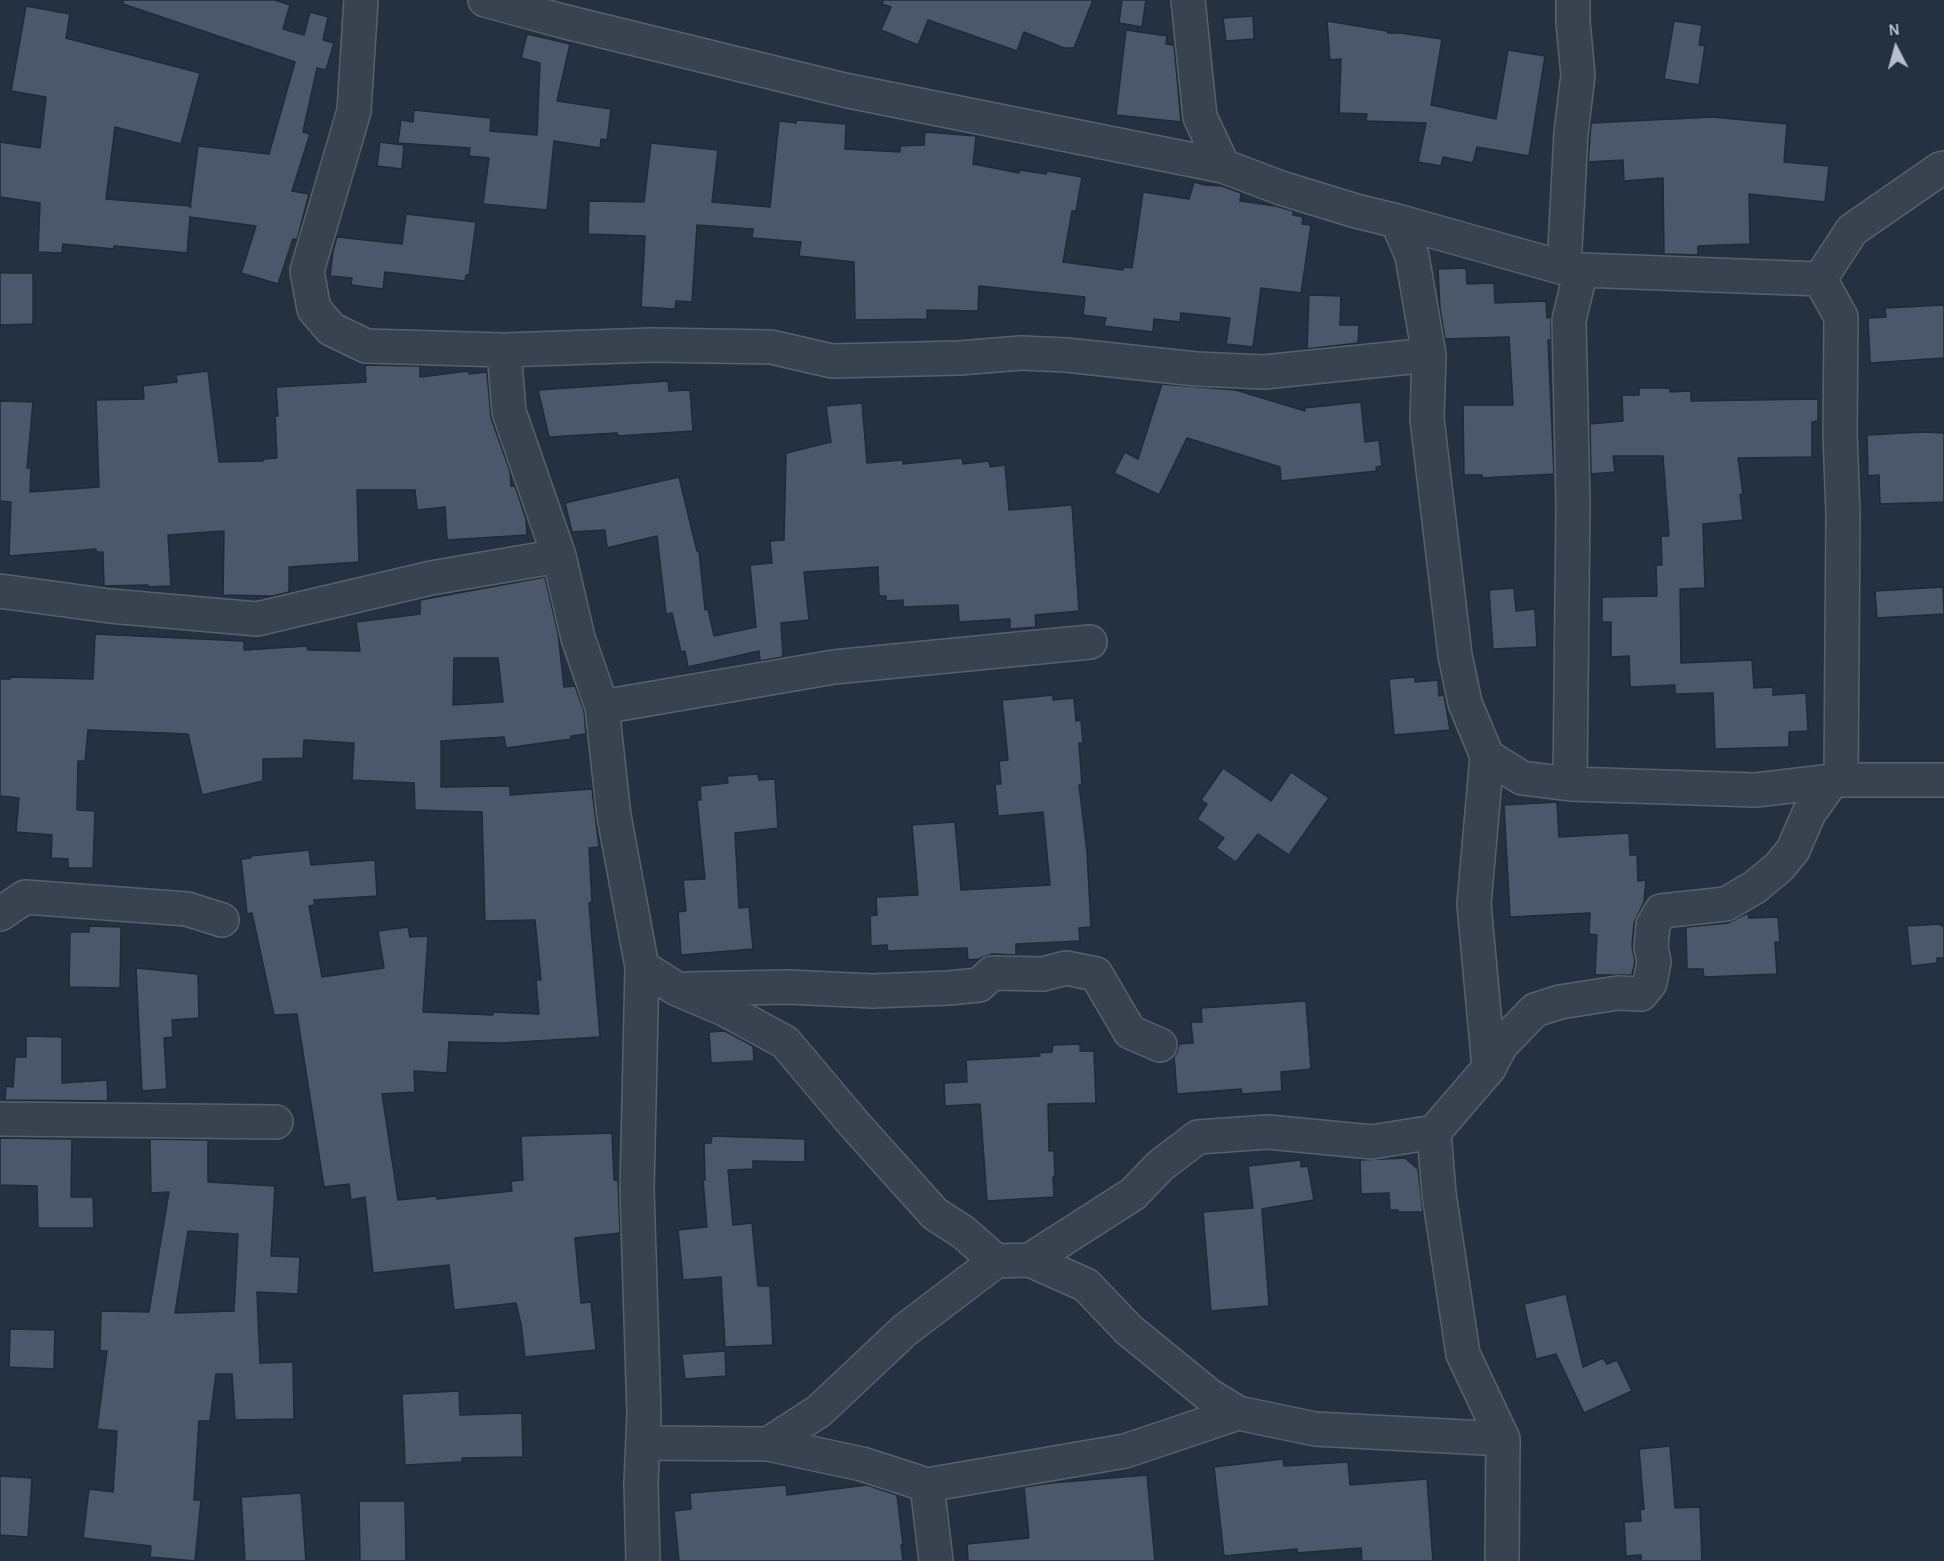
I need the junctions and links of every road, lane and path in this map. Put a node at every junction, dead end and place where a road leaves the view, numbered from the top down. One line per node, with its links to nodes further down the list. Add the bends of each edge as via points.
1 (361, 0): 10 (street, via 354,111 307,271 314,309 331,329 366,346)
2 (485, 0): 5 (street, via 844,90)
3 (1188, 0): 5 (street, via 1200,117)
4 (1573, 0): 8 (street, via 1578,75 1571,133)
5 (1223, 166): 7 (street, via 1281,188)
6 (1944, 168): 9 (street, via 1852,230)
7 (1397, 221): 8 (street); 11 (street, via 1412,256)
8 (1573, 269): 9 (street); 19 (street, via 1569,320 1573,504)
9 (1820, 279): 18 (street, via 1841,317 1843,514)
10 (504, 350): 11 (street, via 651,345 771,347 832,361 1020,353 1264,372); 12 (street, via 509,412)
11 (1430, 355): 16 (street, via 1427,419 1455,655 1465,703)
12 (559, 556): 13 (street, via 431,578 257,619); 15 (street, via 578,638)
13 (0, 591)
14 (1090, 642): 15 (street, via 834,667)
15 (602, 706): 22 (street, via 614,816)
16 (1487, 756): 19 (street, via 1522,778); 25 (street, via 1474,904)
17 (1944, 780): 18 (street)
18 (1836, 781): 19 (street, via 1756,790); 25 (street, via 1809,813 1793,850 1755,887 1726,904 1661,911 1653,925 1650,982 1641,994 1618,993 1535,1010 1502,1045)
19 (1570, 784)
20 (0, 914): 21 (street, via 25,897 187,909)
21 (222, 920)
22 (642, 967): 23 (street); 33 (street, via 637,1190)
23 (677, 990): 24 (street, via 949,988 979,985 992,973 1043,974 1066,968 1096,974 1130,1032); 30 (street, via 724,1009 785,1042 935,1214)
24 (1160, 1045)
25 (1489, 1068): 28 (street)
26 (0, 1119): 27 (street)
27 (276, 1122)
28 (1434, 1132): 29 (street, via 1372,1142 1268,1132 1198,1137 1161,1165 1133,1194); 32 (street, via 1439,1194 1463,1354)
29 (1030, 1260): 30 (street); 31 (street, via 1086,1285 1129,1330 1210,1396)
30 (996, 1261): 34 (street, via 905,1330 819,1411)
31 (1238, 1413): 32 (street, via 1315,1430); 35 (street, via 1125,1451)
32 (1503, 1439): 38 (street)
33 (643, 1443): 34 (street); 36 (street)
34 (768, 1444): 35 (street, via 862,1464)
35 (927, 1485): 37 (street)
36 (643, 1561)
37 (936, 1561)
38 (1502, 1561)

